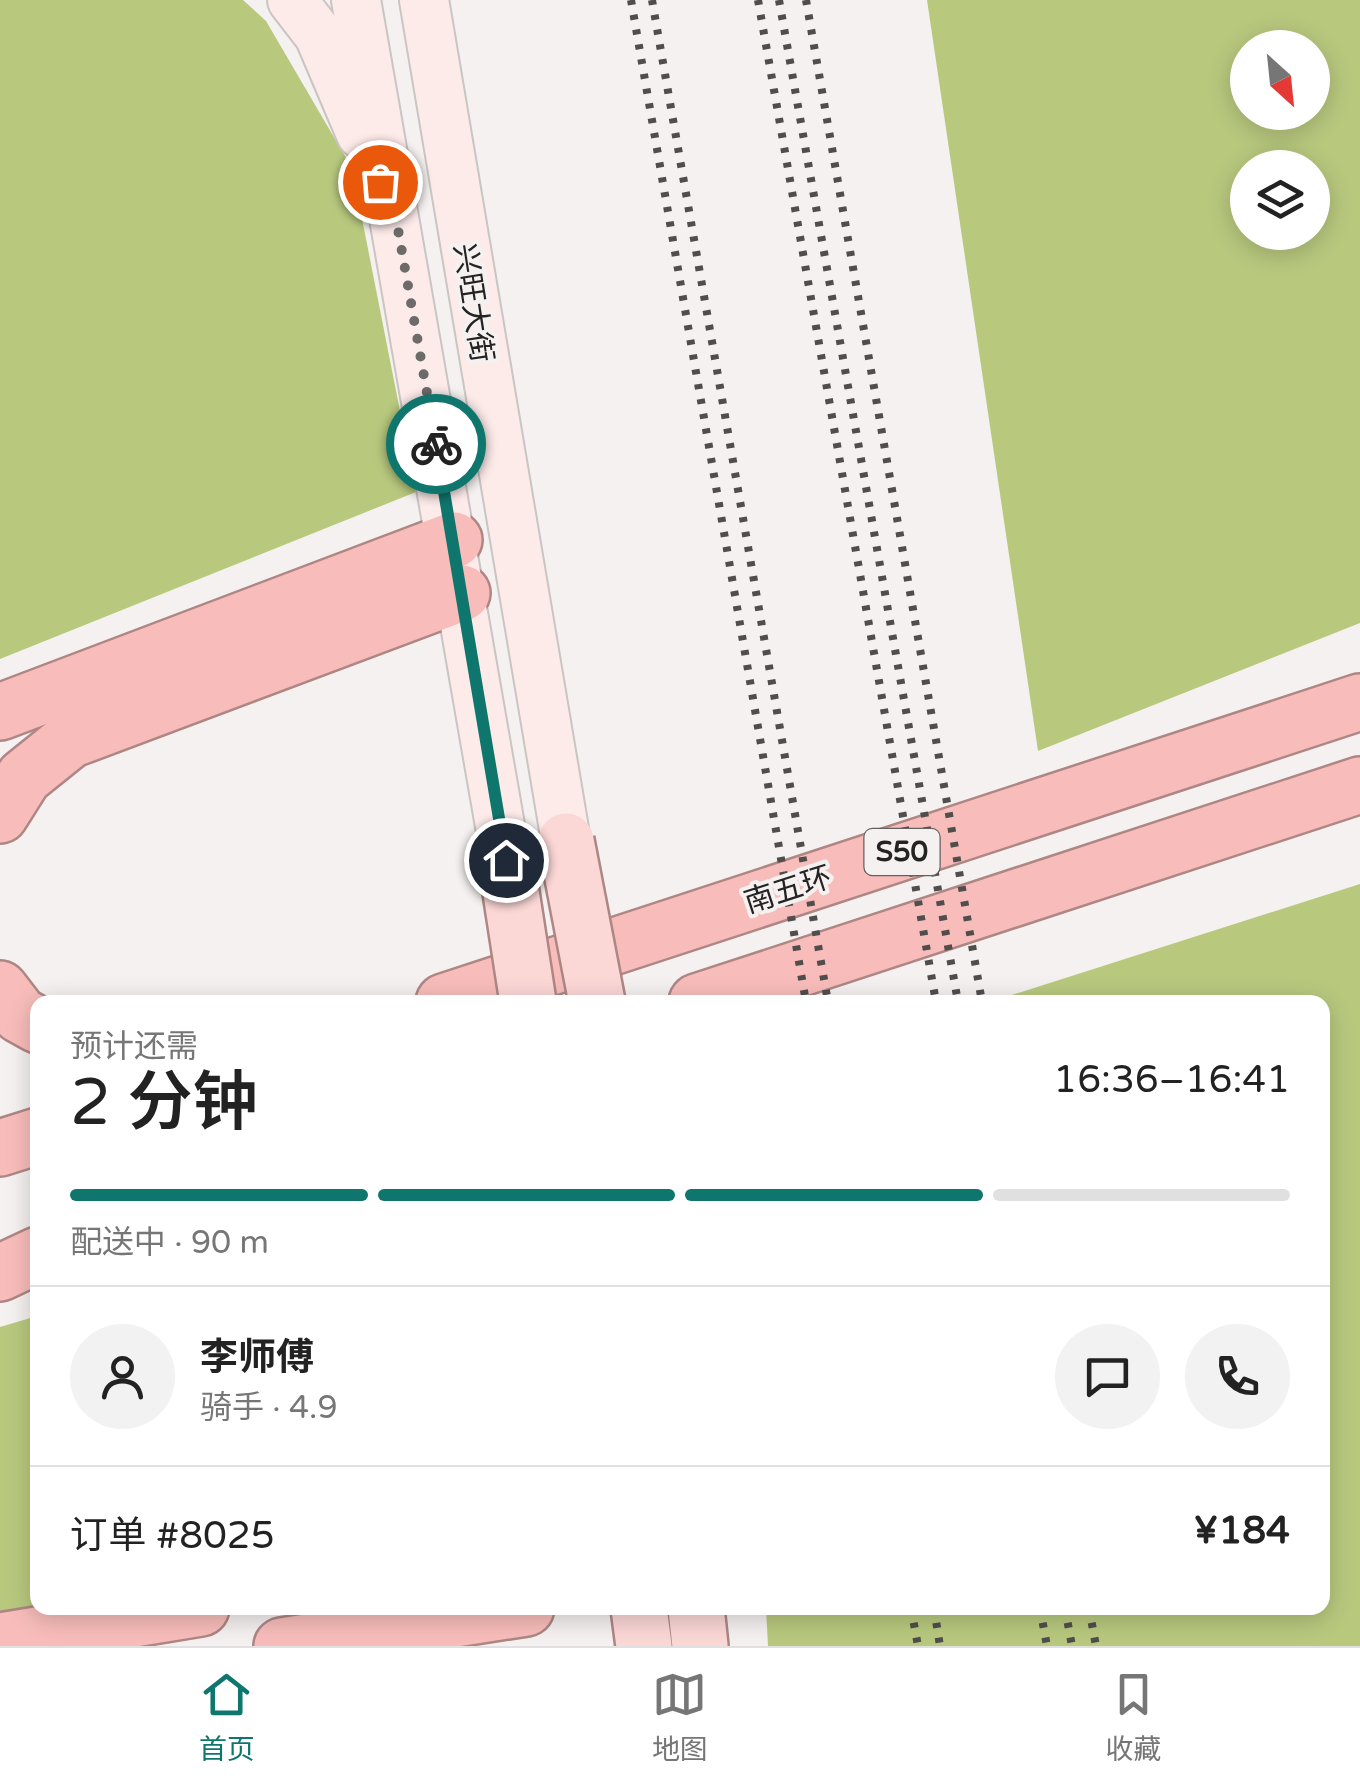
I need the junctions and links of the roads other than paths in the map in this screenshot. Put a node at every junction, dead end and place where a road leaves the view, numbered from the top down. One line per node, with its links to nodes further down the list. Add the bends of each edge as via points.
1 (292, 0): 4 (main road, via 319,35)
2 (356, 0): 4 (main road, 兴旺大街)
3 (424, 0): 11 (main road, 兴旺大街)
4 (396, 218): 5 (main road, 兴旺大街)
5 (454, 540): 6 (main road, 兴旺大街); 8 (highway)
6 (462, 593): 10 (highway, via 70,740 24,777); 12 (main road, 兴旺大街)
7 (1360, 702): 14 (highway, 南五环 / S50)
8 (0, 712)
9 (1360, 785): 17 (highway)
10 (0, 815)
11 (566, 841): 16 (main road, bridge)
12 (506, 860): 15 (main road, bridge)
13 (0, 989): 18 (highway)
14 (465, 995)
15 (527, 995)
16 (596, 995)
17 (718, 995)
18 (30, 1021)
19 (30, 1139): 20 (highway)
20 (0, 1148)
21 (30, 1222): 22 (highway)
22 (0, 1232)
23 (30, 1259): 24 (highway)
24 (0, 1273)
25 (158, 1615): 29 (highway)
26 (481, 1615): 30 (highway)
27 (640, 1615): 31 (main road)
28 (697, 1615): 32 (main road)
29 (0, 1641)
30 (282, 1646)
31 (644, 1646)
32 (700, 1646)

